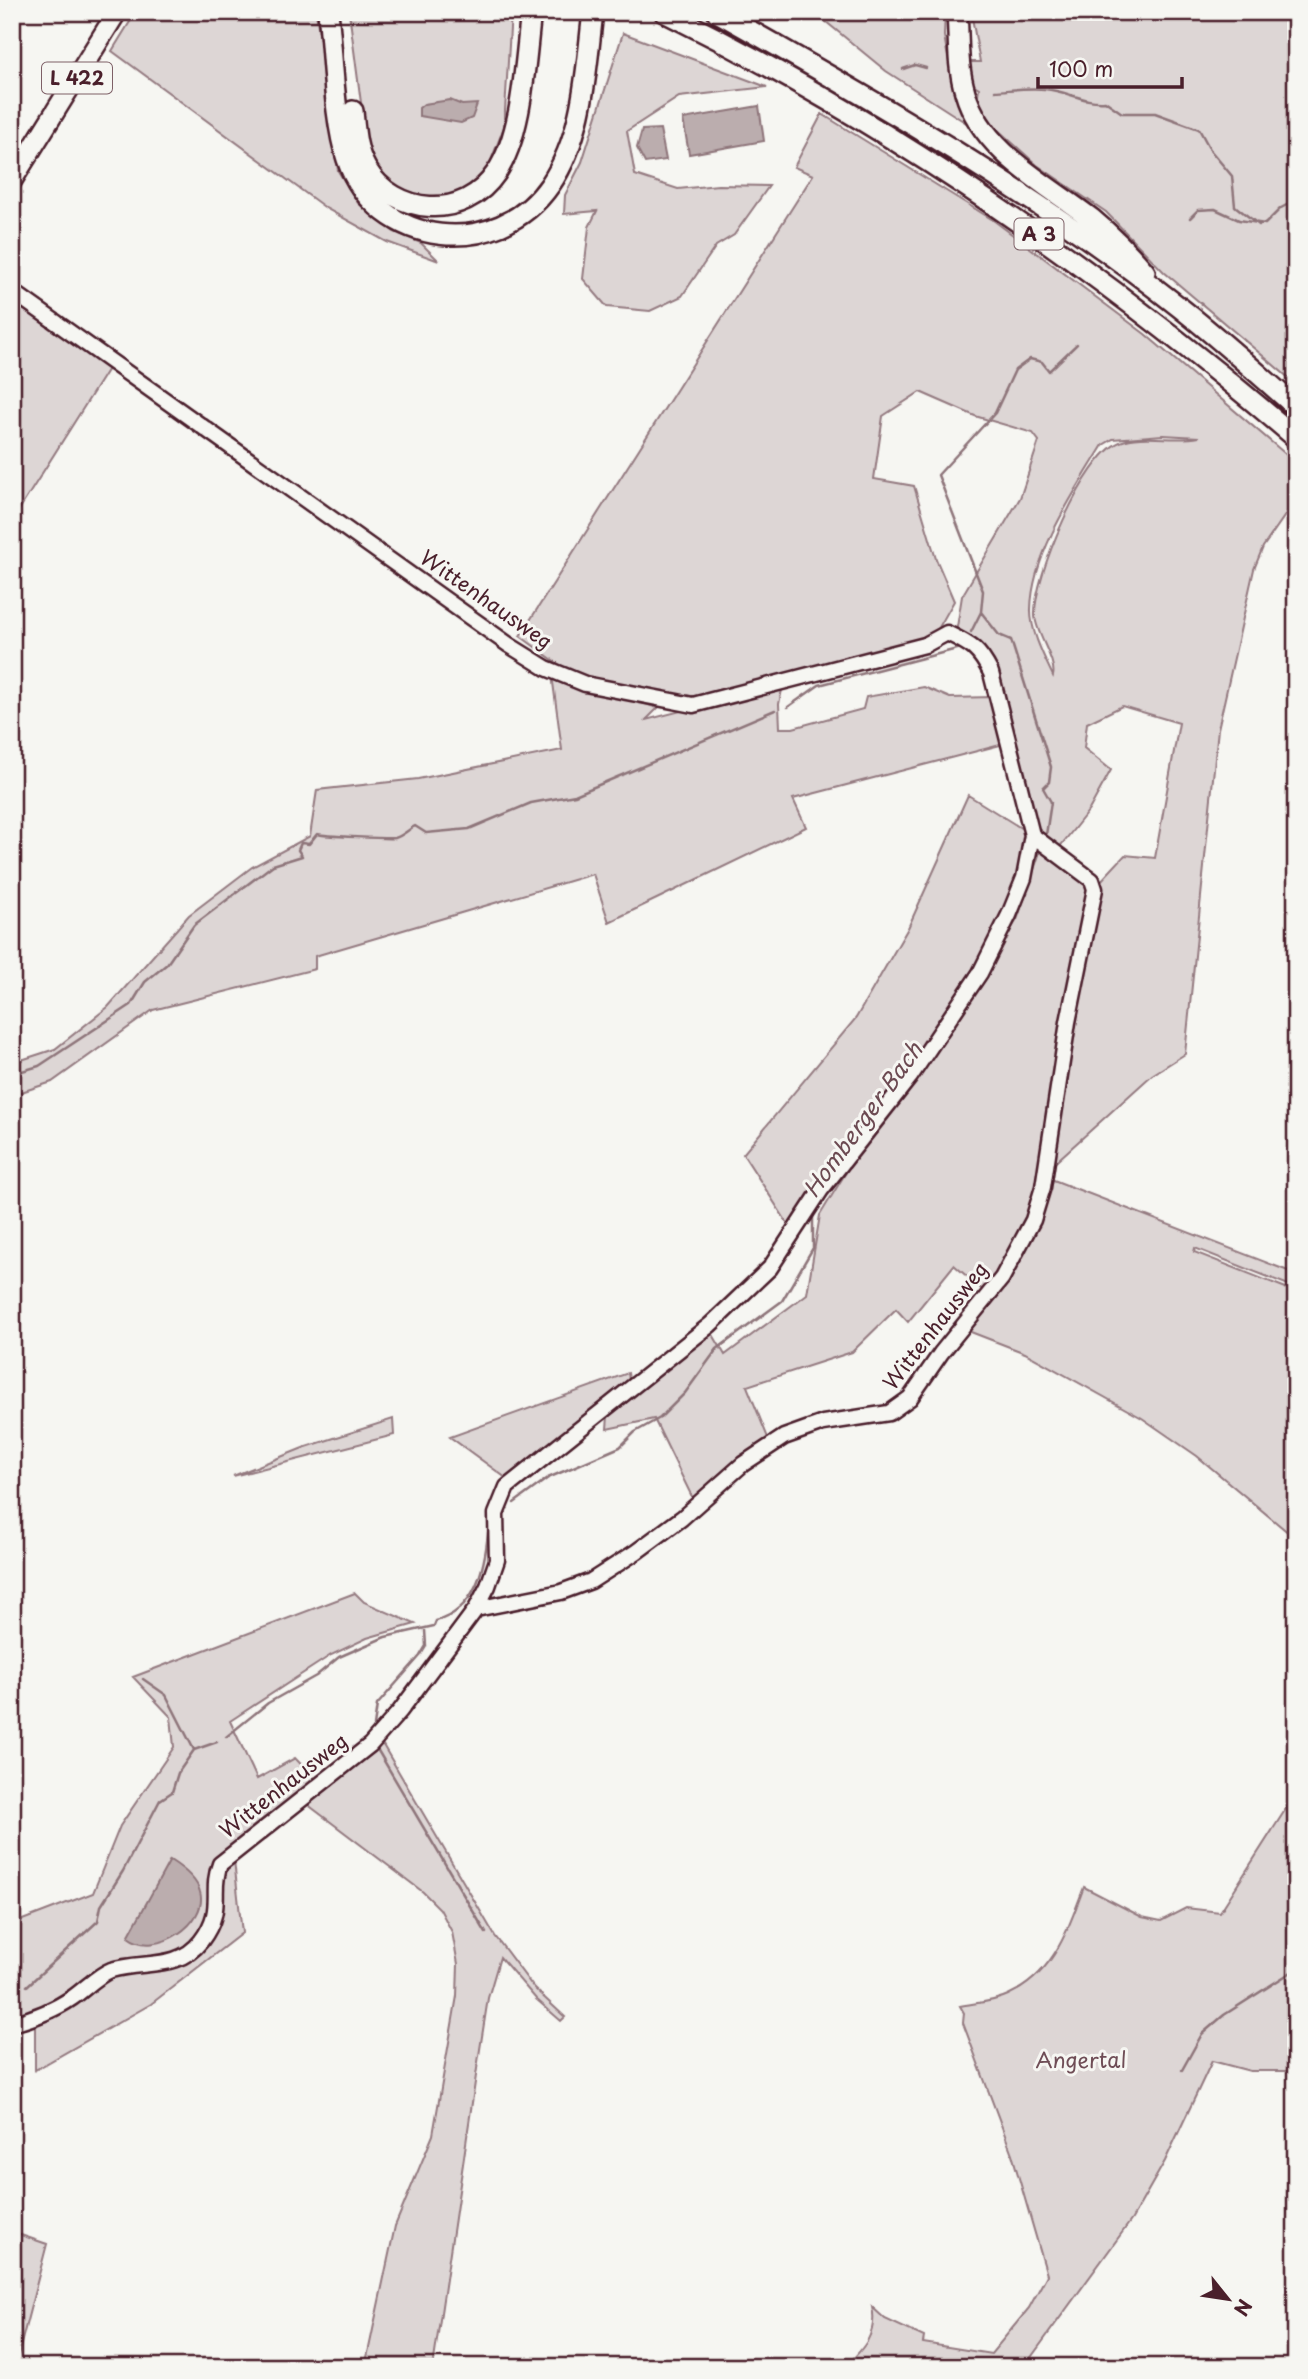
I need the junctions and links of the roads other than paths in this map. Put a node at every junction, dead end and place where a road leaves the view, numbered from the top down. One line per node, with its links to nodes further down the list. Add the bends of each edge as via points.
1 (117, 12): 9 (main road, L 422)
2 (328, 12): 7 (highway, via 342,141 355,178 367,196 400,223 455,237 489,231 513,220 549,186 576,126)
3 (341, 12): 4 (highway, via 362,160 391,195 436,207 471,197 489,183 504,158 513,134)
4 (531, 12)
5 (664, 12): 13 (highway, A 3, via 853,114 979,193 1107,284)
6 (717, 12): 11 (highway, A 3, via 955,150)
7 (593, 16)
8 (958, 19): 11 (highway, via 965,94 978,120 1007,156 1115,240)
9 (12, 181)
10 (12, 291): 14 (street, Wittenhausweg, via 509,645 546,668 585,684 693,705 901,652 936,642 947,633 963,641 980,651 991,673)
11 (1166, 297): 12 (highway, A 3)
12 (1296, 407)
13 (1296, 438)
14 (1032, 835): 15 (street, Wittenhausweg, via 1024,878 980,973 910,1077 821,1190 770,1268 710,1325 508,1487 496,1514 497,1560); 15 (street, Wittenhausweg, via 1092,880 1095,889 1068,1022 1043,1187 1032,1220 1002,1278 910,1398 896,1409 823,1423 785,1437 591,1581 561,1592)
15 (476, 1609): 16 (street, Wittenhausweg, via 370,1745 220,1864 216,1873 218,1903 212,1925 200,1942 165,1963 111,1970 70,2000)
16 (12, 2024)

